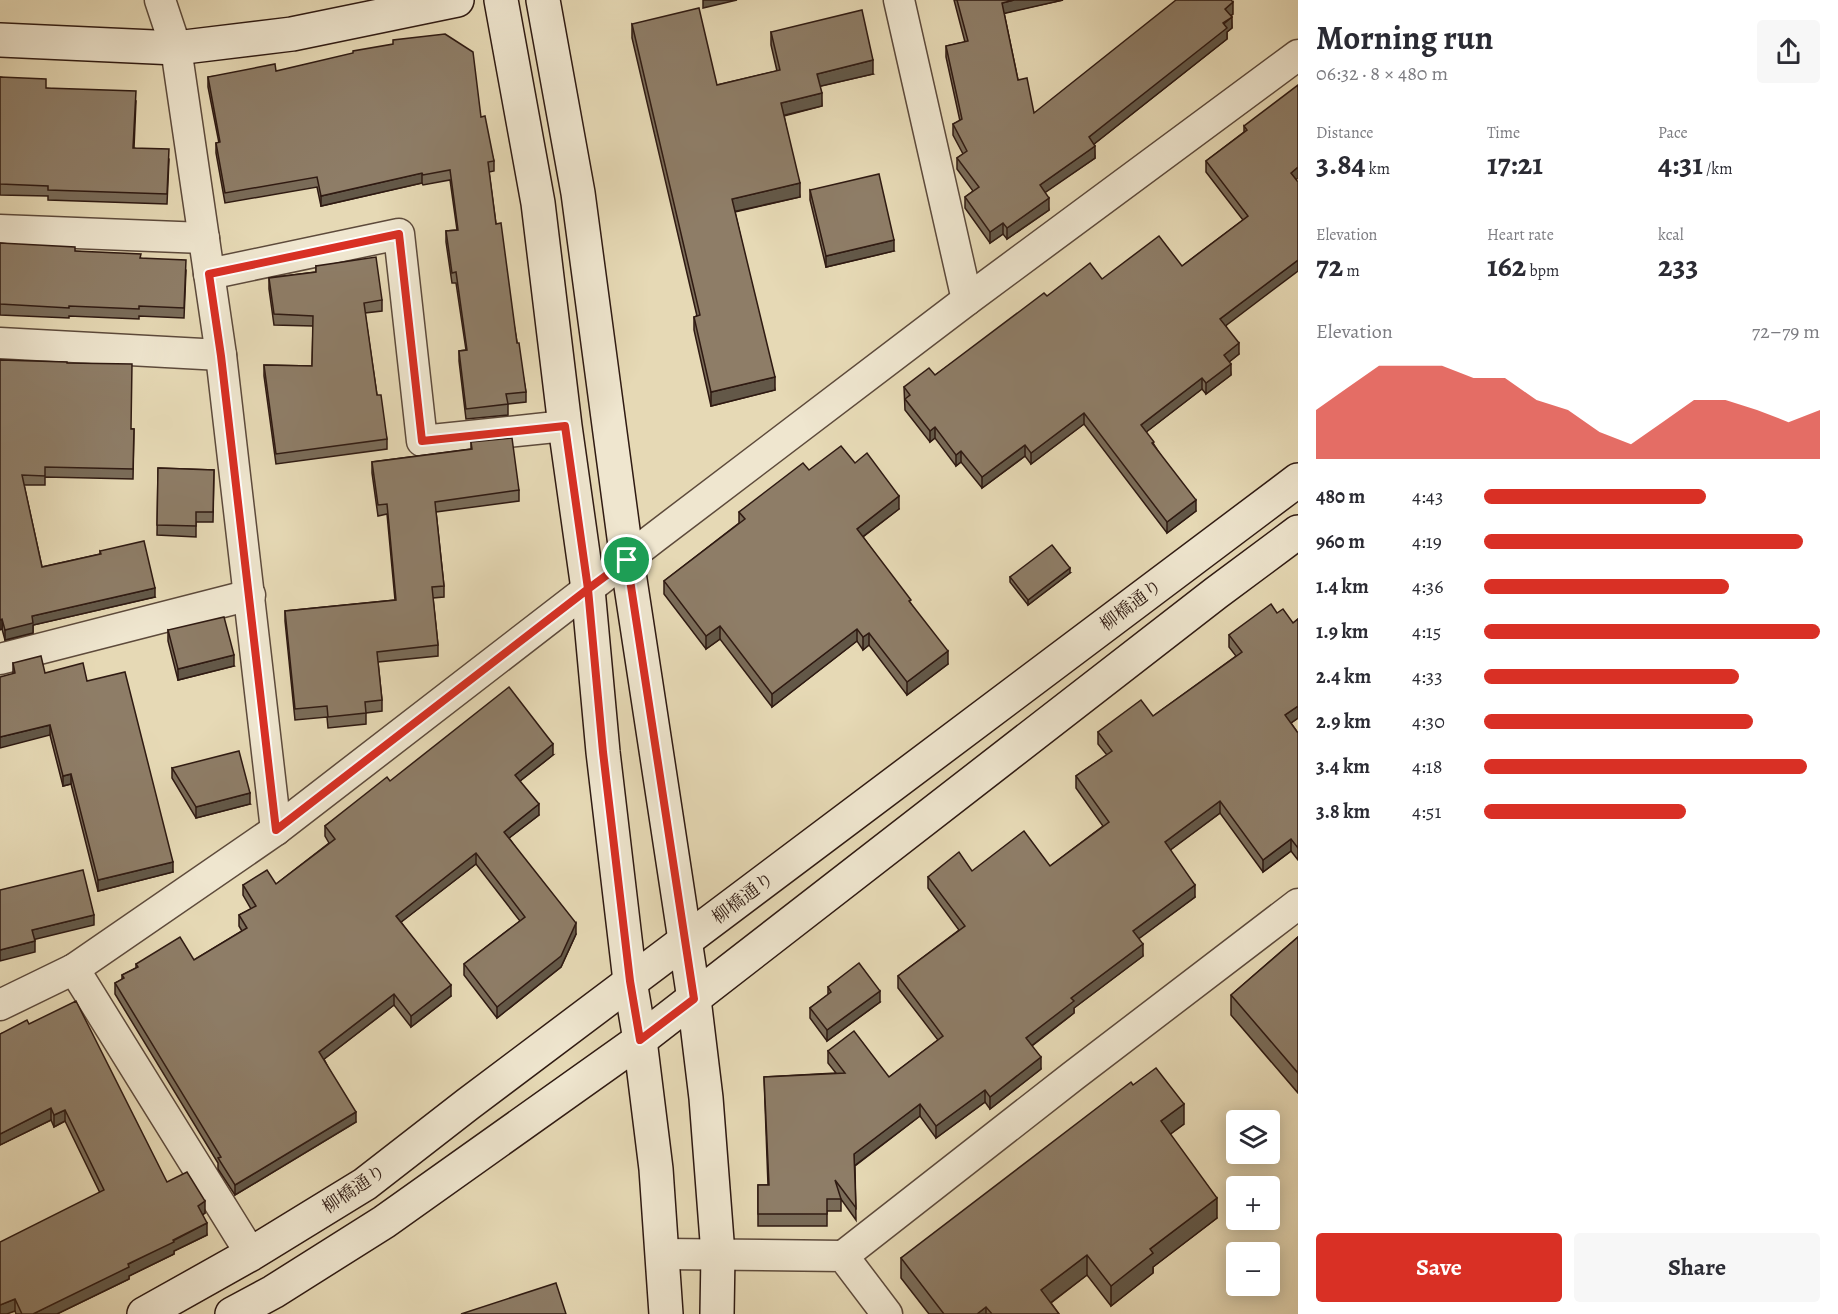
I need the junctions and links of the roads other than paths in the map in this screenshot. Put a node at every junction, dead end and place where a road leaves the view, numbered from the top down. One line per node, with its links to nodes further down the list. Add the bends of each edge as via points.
1 (160, 0): 7 (street)
2 (457, 0): 7 (street, via 292,34)
3 (501, 0): 15 (street, via 538,203)
4 (543, 0): 18 (street, via 578,193)
5 (899, 0): 12 (street)
6 (0, 40): 7 (street)
7 (176, 48): 10 (street)
8 (1298, 55): 12 (street)
9 (0, 230): 10 (street)
10 (204, 238): 11 (street)
11 (209, 274): 14 (street); 15 (street, via 399,234 422,441)
12 (967, 300): 18 (street)
13 (0, 343): 14 (street)
14 (221, 356): 20 (street)
15 (565, 426): 19 (street)
16 (1298, 480): 24 (street, 柳橋通り)
17 (1298, 532): 27 (street)
18 (627, 560): 19 (street); 24 (street)
19 (588, 589): 22 (street); 26 (street)
20 (250, 595): 21 (street); 22 (street)
21 (0, 660)
22 (276, 830): 25 (street)
23 (1298, 904): 33 (street)
24 (684, 942): 26 (street, 柳橋通り); 27 (street)
25 (74, 969): 28 (street); 30 (street)
26 (630, 981): 29 (street); 30 (street, 柳橋通り, via 365,1184)
27 (694, 999): 29 (street); 32 (street)
28 (0, 1005)
29 (640, 1040): 31 (street); 35 (street, via 384,1222)
30 (251, 1254): 34 (street, 柳橋通り)
31 (663, 1254): 32 (street); 36 (street)
32 (718, 1254): 33 (street); 37 (street)
33 (843, 1256): 38 (street)
34 (144, 1314)
35 (232, 1314)
36 (666, 1314)
37 (717, 1314)
38 (887, 1314)

